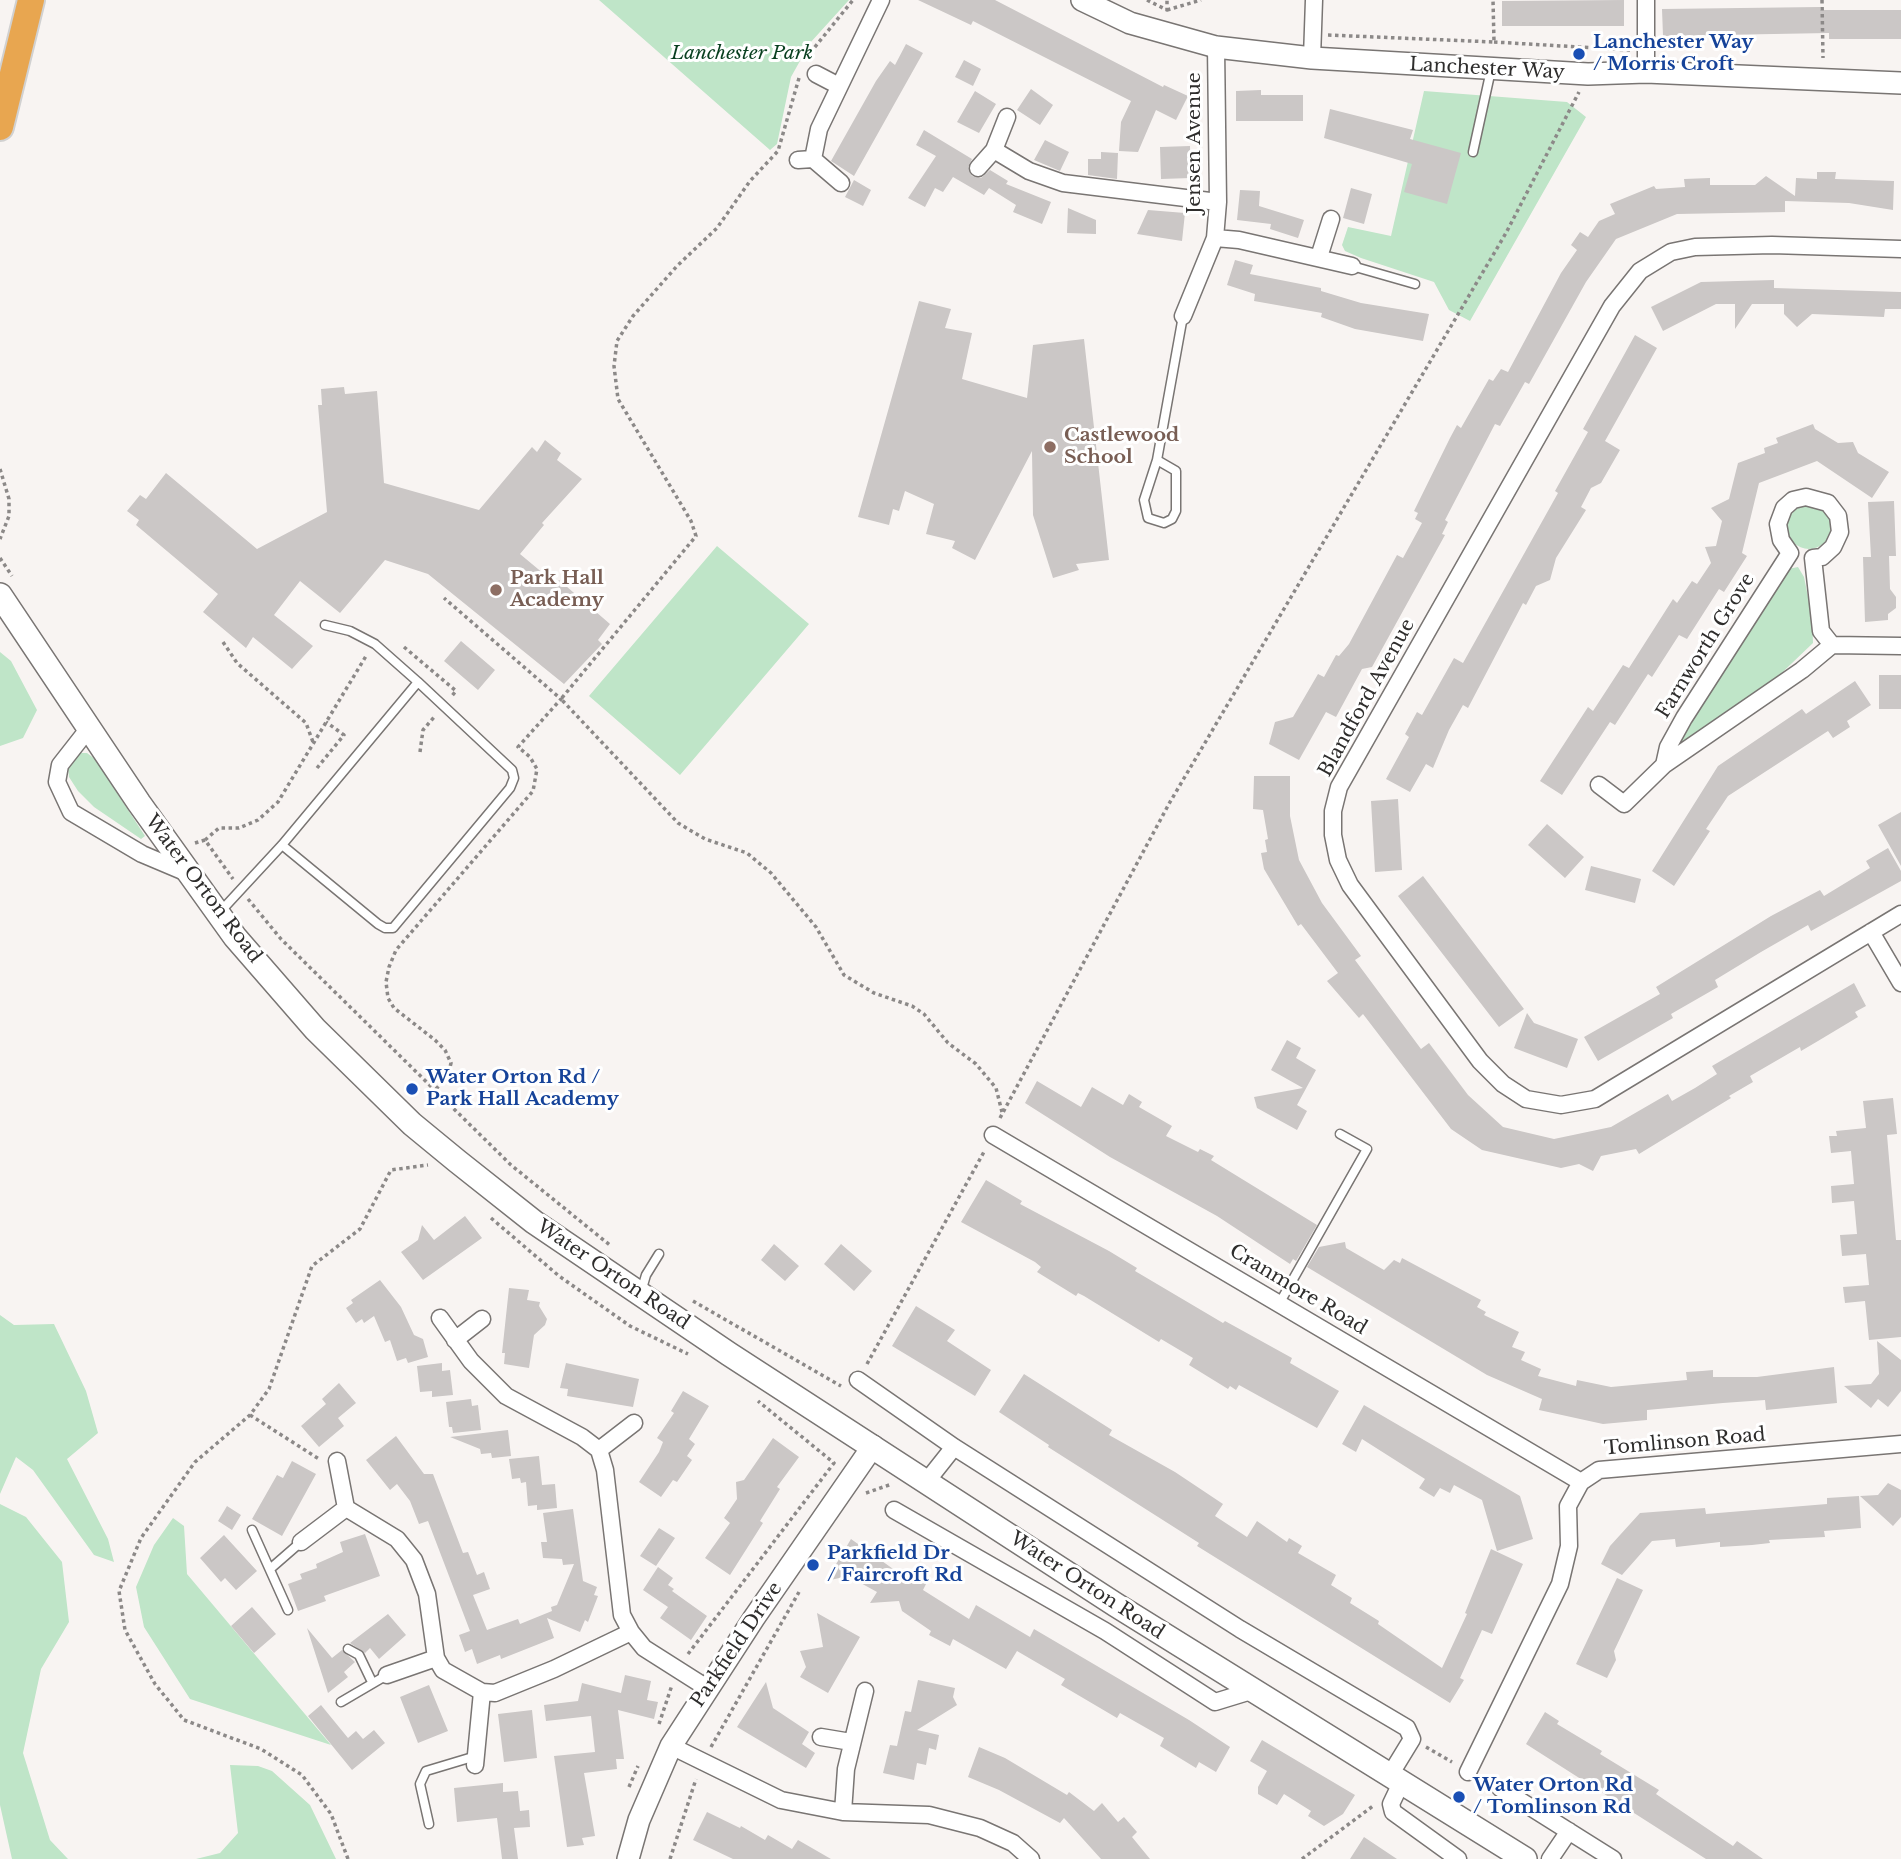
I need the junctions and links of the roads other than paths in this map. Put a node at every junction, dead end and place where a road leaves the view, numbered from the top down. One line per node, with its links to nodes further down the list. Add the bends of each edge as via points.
1 (31, 0): 14 (highway)
2 (881, 0): 12 (street)
3 (1082, 0): 6 (street, Lanchester Way, via 1130,23)
4 (1314, 0): 7 (street)
5 (1646, 0): 8 (street)
6 (1216, 47): 7 (street, Lanchester Way); 19 (street, Jensen Avenue)
7 (1312, 58): 9 (street, Lanchester Way)
8 (1646, 62): 9 (street, Lanchester Way, via 1588,74); 11 (street, Lanchester Way)
9 (1491, 70): 16 (lane)
10 (816, 74): 12 (street)
11 (1901, 83)
12 (839, 86): 18 (street, via 805,159)
13 (1007, 117): 15 (street)
14 (0, 127)
15 (994, 149): 17 (street); 19 (street, via 1029,171 1063,183)
16 (1473, 152)
17 (978, 168)
18 (841, 183)
19 (1219, 202): 21 (street, Jensen Avenue)
20 (1331, 219): 23 (street)
21 (1215, 238): 23 (street); 26 (street, Jensen Avenue)
22 (1901, 249): 42 (street, Blandford Avenue, via 1695,247 1671,252 1640,271 1605,318 1339,787 1333,811 1333,835 1350,886 1480,1061 1526,1099 1561,1105 1595,1099)
23 (1319, 257): 24 (street)
24 (1352, 266): 25 (lane)
25 (1415, 284)
26 (1183, 316): 27 (lane)
27 (1157, 460): 27 (lane, via 1144,512 1164,523 1175,511 1176,471)
28 (1790, 553): 29 (street); 29 (street, via 1778,524 1784,508 1806,496 1818,498 1838,516 1840,532 1833,547); 36 (street, Farnworth Grove, via 1684,718)
29 (1813, 558): 32 (street, via 1821,631)
30 (7, 587): 35 (main road, Water Orton Road)
31 (325, 625): 34 (lane, via 350,631 374,645)
32 (1832, 645): 33 (street); 36 (street, Farnworth Grove)
33 (1901, 646)
34 (418, 682): 38 (lane); 38 (lane, via 512,770 514,778 403,919 393,928 385,928)
35 (89, 728): 39 (main road, Water Orton Road); 39 (street, via 60,765 57,782 71,812 142,854)
36 (1664, 765): 37 (street, Farnworth Grove, via 1624,804)
37 (1599, 785)
38 (282, 845): 40 (lane)
39 (187, 873): 40 (main road, Water Orton Road)
40 (218, 914): 47 (main road, Water Orton Road, via 315,1029 412,1124 534,1222)
41 (1901, 914): 42 (street, Blandford Avenue)
42 (1871, 932): 43 (street)
43 (1901, 983)
44 (1340, 1134): 48 (lane, via 1367,1149)
45 (993, 1135): 48 (street, Cranmore Road)
46 (659, 1254): 47 (lane)
47 (640, 1295): 55 (main road, Water Orton Road)
48 (1279, 1304): 60 (street, Cranmore Road)
49 (440, 1318): 51 (street)
50 (482, 1319): 51 (street)
51 (455, 1340): 57 (street, via 506,1396)
52 (858, 1380): 56 (street)
53 (634, 1423): 57 (street)
54 (1901, 1444): 60 (street, Tomlinson Road, via 1599,1470)
55 (873, 1446): 59 (main road, Water Orton Road); 73 (street, Parkfield Drive)
56 (954, 1447): 59 (street); 83 (street, via 1240,1629 1407,1728 1412,1739)
57 (599, 1450): 69 (street, via 622,1615)
58 (337, 1461): 61 (street)
59 (922, 1478): 66 (main road, Water Orton Road)
60 (1581, 1482): 82 (street, via 1568,1506 1569,1546 1560,1584)
61 (346, 1508): 64 (street); 71 (street, via 397,1539 414,1560 427,1594)
62 (894, 1510): 68 (street)
63 (252, 1530): 65 (lane)
64 (301, 1542): 65 (lane)
65 (270, 1569): 67 (lane)
66 (1116, 1605): 68 (street); 75 (main road, Water Orton Road)
67 (288, 1610)
68 (1105, 1631): 75 (street, via 1215,1702)
69 (631, 1632): 73 (street, via 644,1648); 76 (street, via 495,1693)
70 (348, 1649): 72 (lane)
71 (436, 1658): 72 (street); 76 (street, via 452,1676)
72 (380, 1678): 77 (lane)
73 (707, 1688): 80 (street, Parkfield Drive)
74 (865, 1691): 79 (street)
75 (1251, 1691): 83 (main road, Water Orton Road)
76 (482, 1692): 81 (street)
77 (341, 1702)
78 (821, 1737): 79 (street)
79 (851, 1742): 85 (street)
80 (671, 1746): 85 (street, via 780,1800); 88 (street, Parkfield Drive, via 639,1820)
81 (476, 1760): 86 (lane, via 426,1771 420,1784)
82 (1468, 1772)
83 (1395, 1779): 90 (street, via 1393,1812); 91 (main road, Water Orton Road)
84 (1500, 1788): 87 (street)
85 (843, 1812): 89 (street, via 929,1815 980,1828 1013,1843)
86 (429, 1824)
87 (1569, 1831): 92 (street); 93 (street)
88 (628, 1859)
89 (1031, 1859)
90 (1458, 1859)
91 (1525, 1859)
92 (1550, 1859)
93 (1613, 1859)

